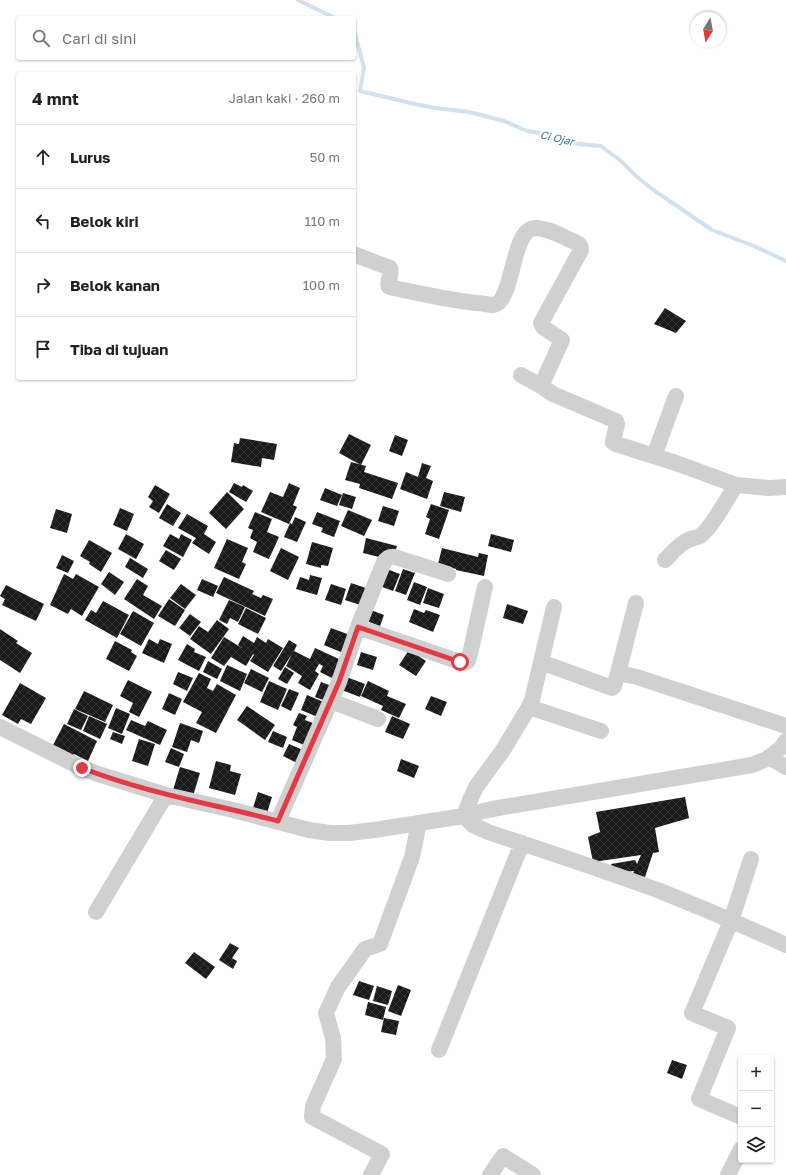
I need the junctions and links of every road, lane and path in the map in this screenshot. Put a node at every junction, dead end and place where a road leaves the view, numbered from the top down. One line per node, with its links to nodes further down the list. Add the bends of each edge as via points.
1 (356, 255): 3 (street, via 390,268 389,287 495,305 505,293 520,243 527,232 534,228 545,230 576,242 581,250 541,323 562,340)
2 (521, 375): 3 (street)
3 (541, 386): 5 (street, via 552,394 616,421 614,442)
4 (676, 396): 5 (street)
5 (654, 456): 6 (street)
6 (736, 485): 7 (street); 8 (street, via 706,530 700,536 681,544)
7 (786, 487)
8 (665, 560)
9 (448, 574): 13 (street, via 395,557 387,558)
10 (485, 587): 13 (street, via 470,654 468,661 464,663)
11 (636, 603): 15 (street)
12 (554, 607): 14 (street)
13 (358, 627): 16 (street)
14 (541, 662): 15 (street, via 612,688); 17 (street)
15 (618, 673): 19 (street)
16 (331, 701): 18 (street); 27 (street)
17 (529, 707): 21 (street); 26 (street, via 503,750 476,786)
18 (378, 719)
19 (786, 726)
20 (0, 727): 25 (street, via 82,768)
21 (601, 730)
22 (786, 742): 23 (street)
23 (769, 758): 24 (street); 26 (street, via 752,765 492,809)
24 (786, 767)
25 (166, 795): 27 (street); 31 (street)
26 (464, 816): 28 (street); 29 (street, via 488,832)
27 (278, 821): 28 (street, via 330,833 349,833)
28 (419, 823): 37 (street, via 412,857 380,944 366,949 338,987 326,1012 333,1038 334,1059 313,1106 312,1117 382,1154)
29 (522, 843): 32 (street, via 654,889); 34 (street)
30 (751, 859): 32 (street)
31 (96, 912)
32 (731, 920): 33 (street); 35 (street, via 692,1013 728,1028 699,1099)
33 (786, 945)
34 (439, 1050)
35 (738, 1116)
36 (738, 1155): 40 (street)
37 (372, 1175)
38 (490, 1175): 39 (street, via 503,1156)
39 (533, 1175)
40 (728, 1175)

